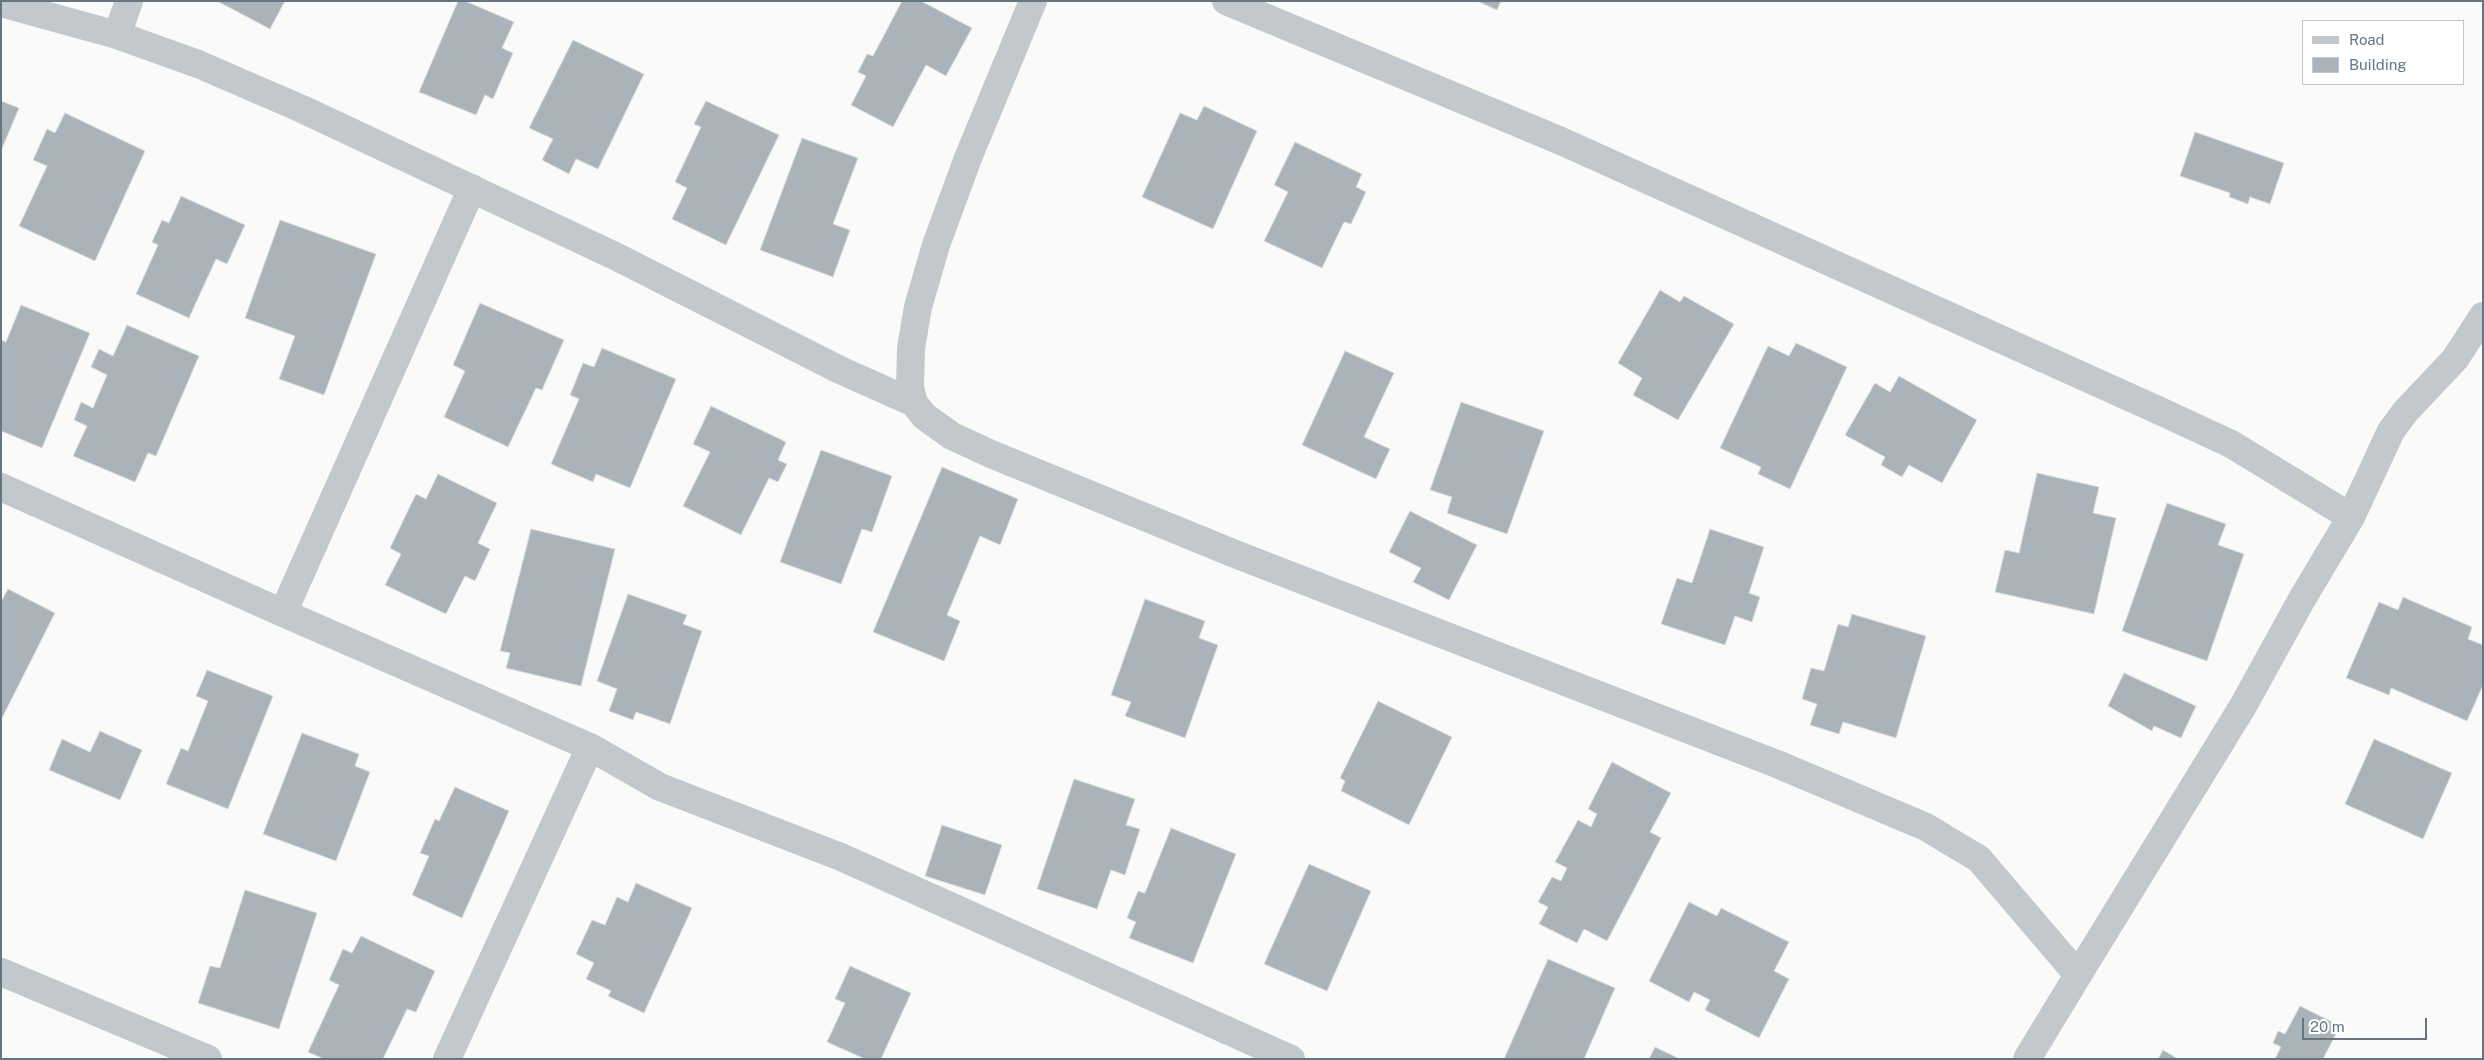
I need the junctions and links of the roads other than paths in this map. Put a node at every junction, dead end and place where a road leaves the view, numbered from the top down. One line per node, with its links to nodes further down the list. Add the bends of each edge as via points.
1 (129, 1): 5 (street)
2 (1033, 1): 8 (street, via 936,244 918,307 911,348 910,388)
3 (1226, 1): 10 (street, via 1561,141 2160,410 2231,444)
4 (1, 3): 5 (street)
5 (117, 35): 6 (street, via 198,64)
6 (472, 188): 8 (street, via 840,370); 11 (street)
7 (2483, 316): 10 (street, via 2455,359 2391,431)
8 (914, 403): 14 (street, via 924,416 952,436 991,454 1235,554 1777,764 1926,827 1979,859)
9 (1, 487): 11 (street)
10 (2351, 517): 14 (street, via 2243,706)
11 (283, 613): 12 (street)
12 (590, 747): 16 (street); 17 (street, via 660,787 841,857)
13 (1, 972): 15 (street)
14 (2078, 974): 18 (street)
15 (208, 1059)
16 (446, 1059)
17 (1291, 1059)
18 (2027, 1059)

